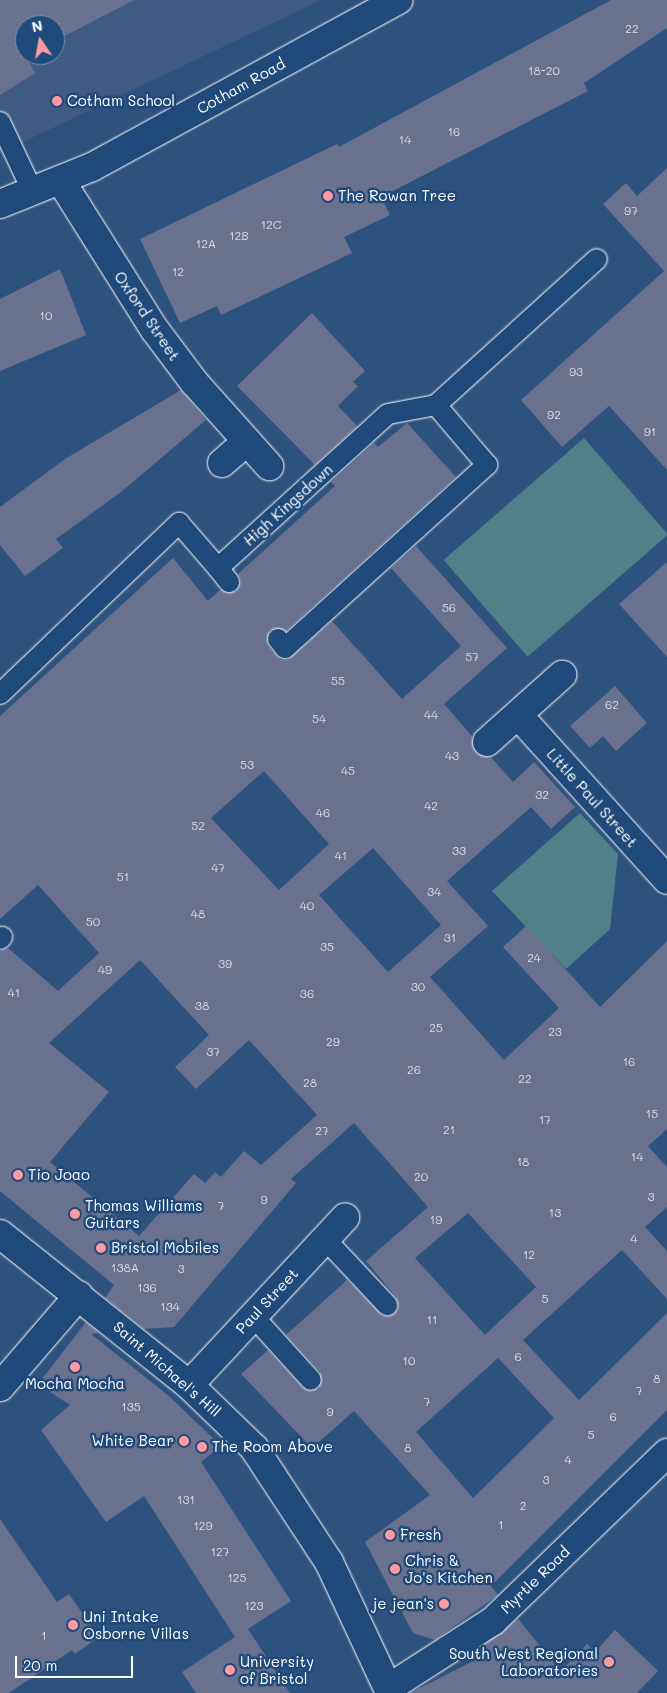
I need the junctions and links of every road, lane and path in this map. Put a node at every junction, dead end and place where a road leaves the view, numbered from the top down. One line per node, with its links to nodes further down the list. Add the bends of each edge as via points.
1 (398, 0): 3 (street, Cotham Road)
2 (0, 122): 4 (lane)
3 (61, 181): 4 (street, Cotham Road); 8 (street, Oxford Street, via 155,330)
4 (33, 192): 5 (street, Cotham Road)
5 (0, 204)
6 (597, 259): 7 (lane)
7 (436, 406): 11 (lane, via 487,465 285,648); 13 (lane, High Kingsdown, via 388,414 223,575 179,523)
8 (246, 442): 9 (street); 10 (street, Oxford Street)
9 (222, 464)
10 (269, 466)
11 (278, 639)
12 (562, 675): 14 (street)
13 (0, 694)
14 (518, 715): 15 (street); 16 (street, Little Paul Street)
15 (487, 742)
16 (667, 880)
17 (345, 1218): 19 (street, Paul Street)
18 (0, 1234): 20 (street, Saint Michael's Hill)
19 (325, 1240): 21 (lane); 22 (street, Paul Street)
20 (79, 1294): 24 (street, Saint Michael's Hill); 25 (street)
21 (387, 1306)
22 (253, 1316): 23 (lane); 24 (street, Paul Street)
23 (311, 1380)
24 (190, 1385): 27 (street, Saint Michael's Hill, via 254,1448 300,1511 336,1576)
25 (0, 1387)
26 (667, 1453): 27 (street, Myrtle Road, via 511,1593 493,1621)
27 (390, 1691)

